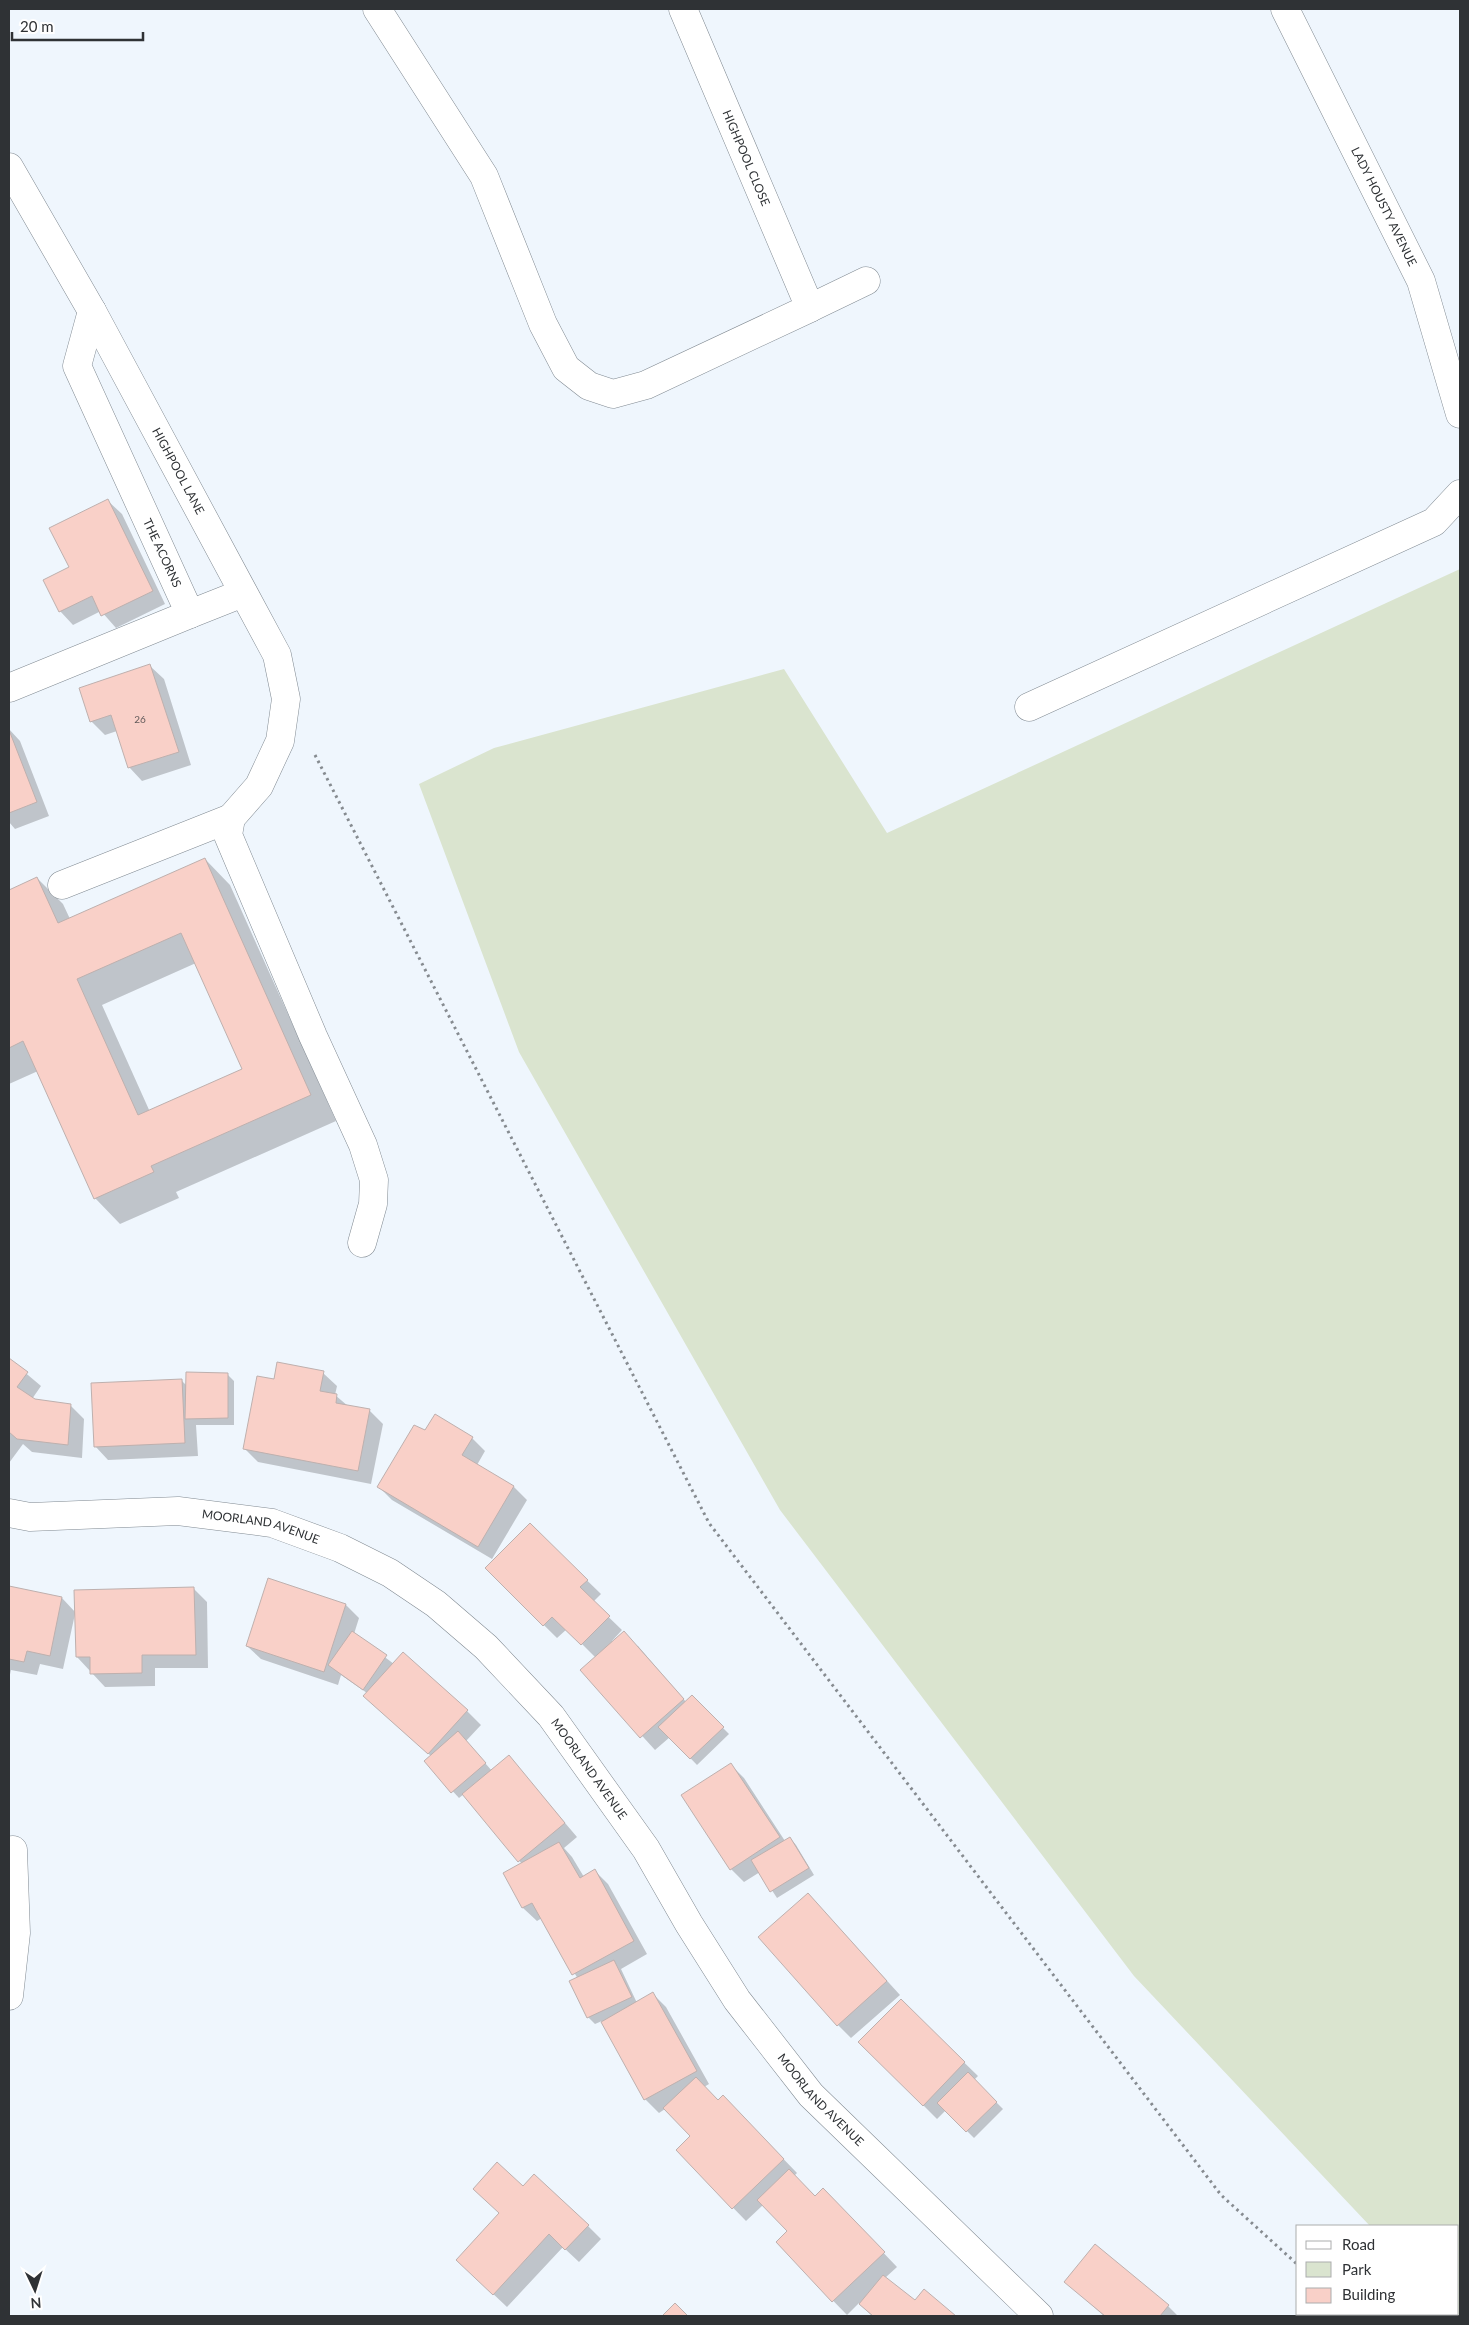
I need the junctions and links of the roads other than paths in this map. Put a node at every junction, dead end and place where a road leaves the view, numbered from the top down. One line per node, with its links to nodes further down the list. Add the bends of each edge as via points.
1 (377, 9): 6 (street, via 484,176 543,324 566,368 589,386 613,394 646,385)
2 (683, 9): 6 (street, HIGHPOOL CLOSE)
3 (1285, 9): 8 (street, LADY HOUSTY AVENUE, via 1421,281)
4 (10, 171): 7 (street, HIGHPOOL LANE)
5 (866, 281): 6 (street)
6 (810, 308)
7 (92, 310): 10 (street, HIGHPOOL LANE); 11 (street, THE ACORNS, via 77,366)
8 (1460, 414)
9 (1460, 494): 13 (street, via 1434,522)
10 (243, 593): 11 (street); 14 (street, HIGHPOOL LANE, via 277,655 286,699 280,741 259,786)
11 (190, 614): 12 (street)
12 (9, 688)
13 (1029, 707)
14 (231, 818): 15 (street); 16 (street, via 228,835 366,1154 374,1180 373,1204)
15 (62, 885)
16 (362, 1243)
17 (9, 1513): 20 (street, MOORLAND AVENUE, via 30,1517 178,1511 272,1523 340,1548 390,1573 436,1604 486,1647 551,1716 646,1849 737,2000 811,2095)
18 (13, 1850): 19 (street, via 16,1933)
19 (9, 1996)
20 (1039, 2316)

